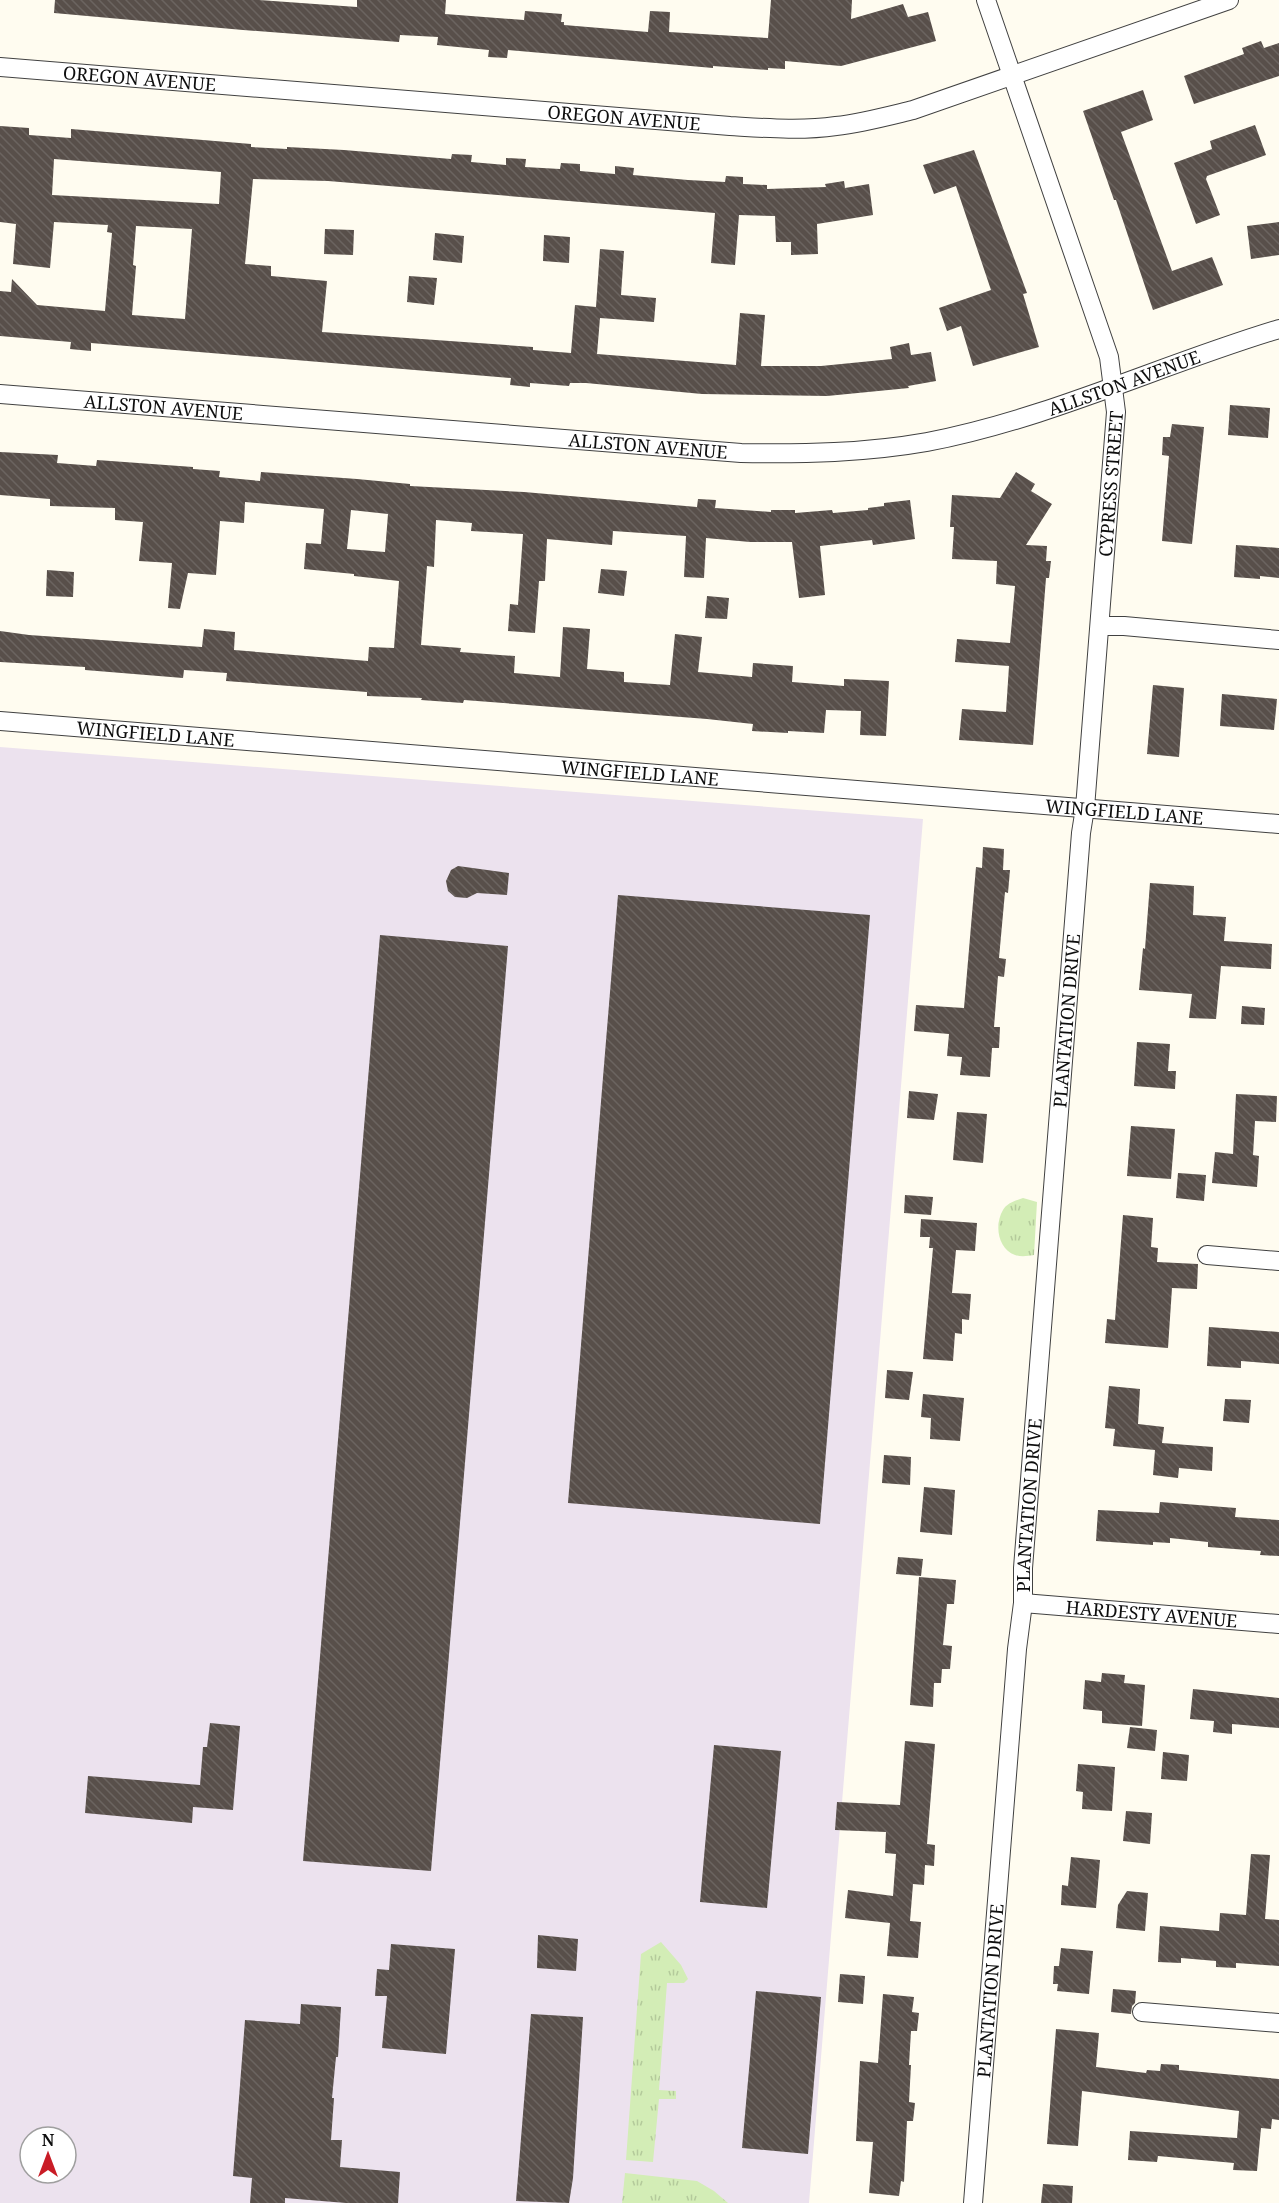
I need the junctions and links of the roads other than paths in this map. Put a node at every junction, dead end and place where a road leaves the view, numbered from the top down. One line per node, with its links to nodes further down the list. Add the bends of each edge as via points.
1 (986, 0): 4 (street, CYPRESS STREET)
2 (1229, 0): 4 (street, OREGON AVENUE)
3 (0, 67): 4 (street, OREGON AVENUE, via 778,129 877,119)
4 (1011, 77): 6 (street, CYPRESS STREET, via 1109,357)
5 (1279, 329): 6 (street, ALLSTON AVENUE)
6 (1113, 386): 7 (street, ALLSTON AVENUE, via 973,432 882,449 820,454 741,453); 8 (street, CYPRESS STREET, via 1116,412)
7 (0, 394)
8 (1100, 626): 9 (street); 11 (street, CYPRESS STREET)
9 (1279, 640)
10 (0, 721): 11 (street, WINGFIELD LANE)
11 (1085, 808): 12 (street, WINGFIELD LANE); 15 (street, PLANTATION DRIVE)
12 (1279, 824)
13 (1207, 1255): 14 (street)
14 (1279, 1261)
15 (1023, 1603): 16 (street, HARDESTY AVENUE); 19 (street, PLANTATION DRIVE)
16 (1279, 1624)
17 (1142, 2012): 18 (street)
18 (1279, 2023)
19 (973, 2203)

